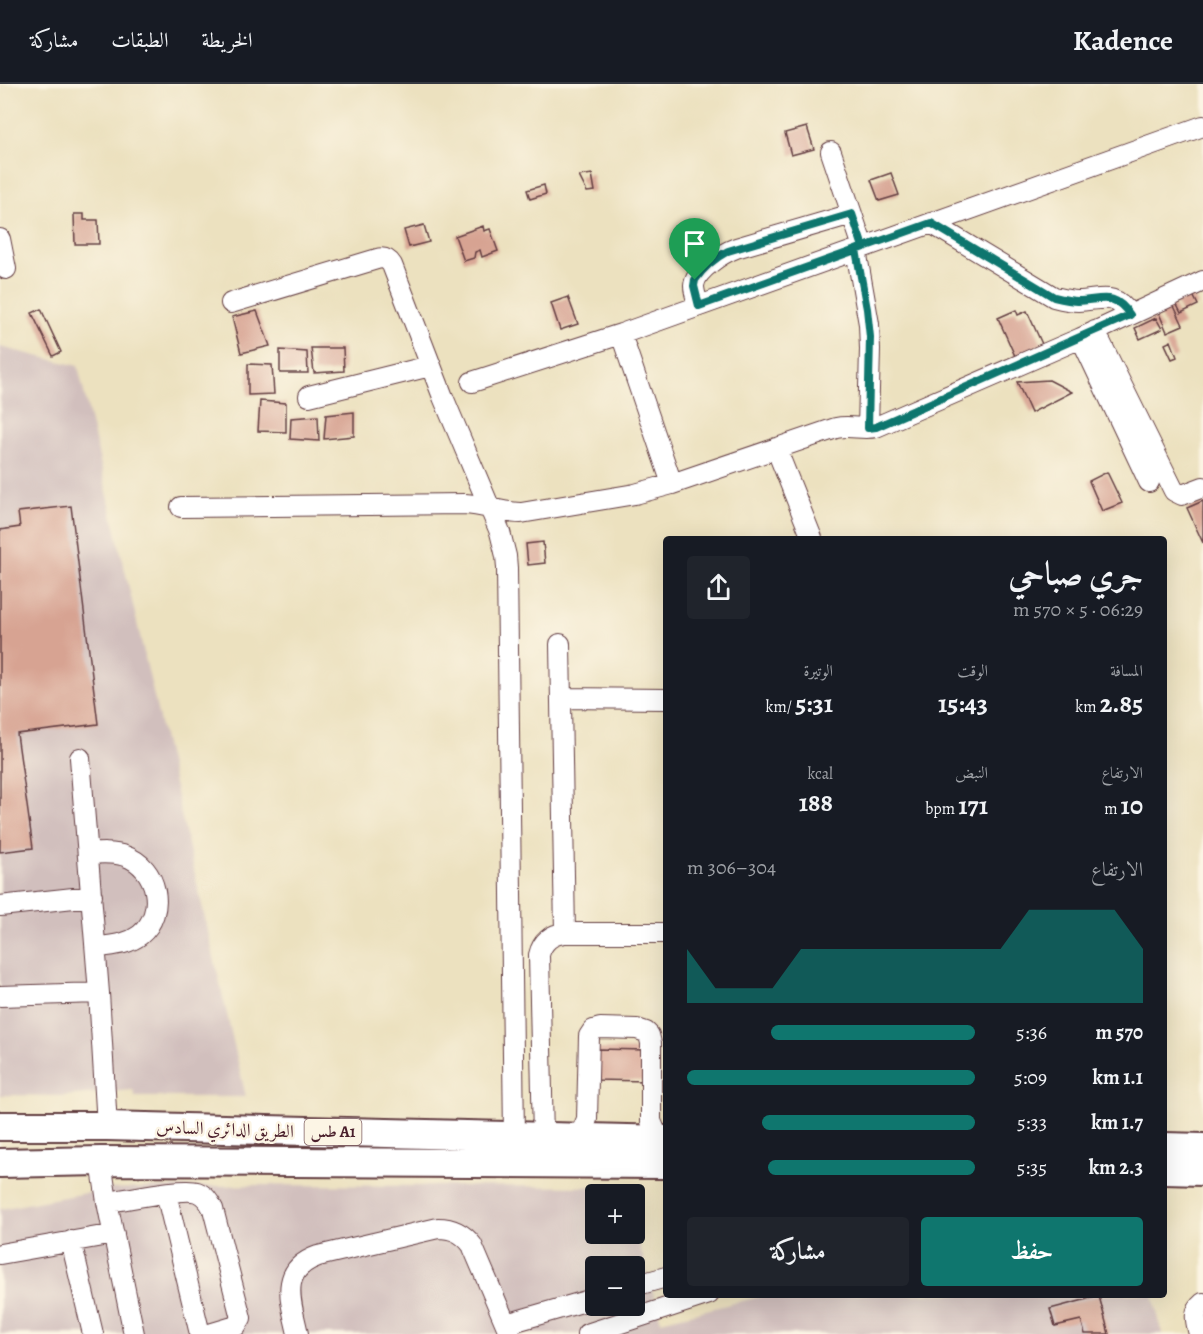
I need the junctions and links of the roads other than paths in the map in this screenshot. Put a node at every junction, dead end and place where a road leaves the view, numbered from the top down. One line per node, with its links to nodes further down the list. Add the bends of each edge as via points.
1 (1203, 126): 4 (street)
2 (831, 152): 3 (street)
3 (852, 214): 6 (street); 10 (street, via 720,255 695,280)
4 (931, 223): 6 (street); 11 (street, via 1054,297 1071,301 1111,299)
5 (0, 239): 7 (street)
6 (859, 248): 10 (street); 17 (street, via 870,337)
7 (6, 269)
8 (1203, 281): 11 (street)
9 (231, 303): 14 (street, via 384,258 392,265)
10 (699, 306): 12 (street)
11 (1130, 315): 13 (street)
12 (621, 334): 15 (street); 20 (street)
13 (1088, 335): 17 (street); 19 (street); 21 (street, via 1118,358 1174,491 1182,495)
14 (430, 366): 16 (street); 23 (street)
15 (472, 382)
16 (309, 396)
17 (868, 428): 18 (street, via 836,428)
18 (776, 448): 20 (street); 24 (street)
19 (1149, 482)
20 (672, 484): 23 (street, via 521,513)
21 (1203, 487)
22 (181, 507): 23 (street)
23 (489, 507): 39 (street, via 503,543 507,568)
24 (811, 536)
25 (560, 644): 26 (street)
26 (561, 698): 27 (street); 32 (street)
27 (663, 699)
28 (80, 758): 29 (street)
29 (88, 854): 30 (street); 34 (street, via 113,853 135,860 151,878 155,890 154,914 141,934 120,944)
30 (92, 896): 31 (street); 34 (street)
31 (0, 906)
32 (565, 933): 33 (street); 40 (street, via 551,936 539,956)
33 (663, 933)
34 (96, 948): 35 (street)
35 (99, 993): 36 (street); 38 (street)
36 (0, 996)
37 (0, 1126): 38 (highway, الطريق الدائري السادس / طس A1)
38 (107, 1126): 39 (highway, الطريق الدائري السادس / طس A1)
39 (514, 1137): 40 (highway, الطريق الدائري السادس / طس A1)
40 (543, 1138): 41 (highway, الطريق الدائري السادس / طس A1)
41 (576, 1138): 42 (street, via 587,1119 589,1036 600,1028 642,1029 651,1043 651,1121); 44 (highway, الطريق الدائري السادس / طس A1)
42 (663, 1145)
43 (1167, 1147): 46 (highway)
44 (663, 1148)
45 (663, 1148): 47 (highway, الطريق الدائري السادس / طس A1)
46 (1203, 1148)
47 (101, 1161): 48 (highway, الطريق الدائري السادس / طس A1); 52 (street)
48 (0, 1163)
49 (1167, 1170): 50 (highway)
50 (1203, 1171)
51 (166, 1193): 52 (street); 64 (street); 65 (street, via 198,1193 213,1209 242,1318 236,1326)
52 (107, 1202): 53 (street)
53 (114, 1234): 54 (street); 63 (street)
54 (71, 1241): 55 (street); 62 (street)
55 (0, 1254)
56 (663, 1278): 57 (street)
57 (645, 1284)
58 (697, 1298): 67 (street)
59 (585, 1302): 61 (street)
60 (1203, 1303): 68 (street, via 1195,1313)
61 (508, 1329): 66 (street, via 472,1245 454,1230 438,1228 318,1256 298,1266 290,1287)
62 (93, 1334)
63 (134, 1334)
64 (200, 1334)
65 (209, 1334)
66 (298, 1334)
67 (587, 1334)
68 (1199, 1334)

